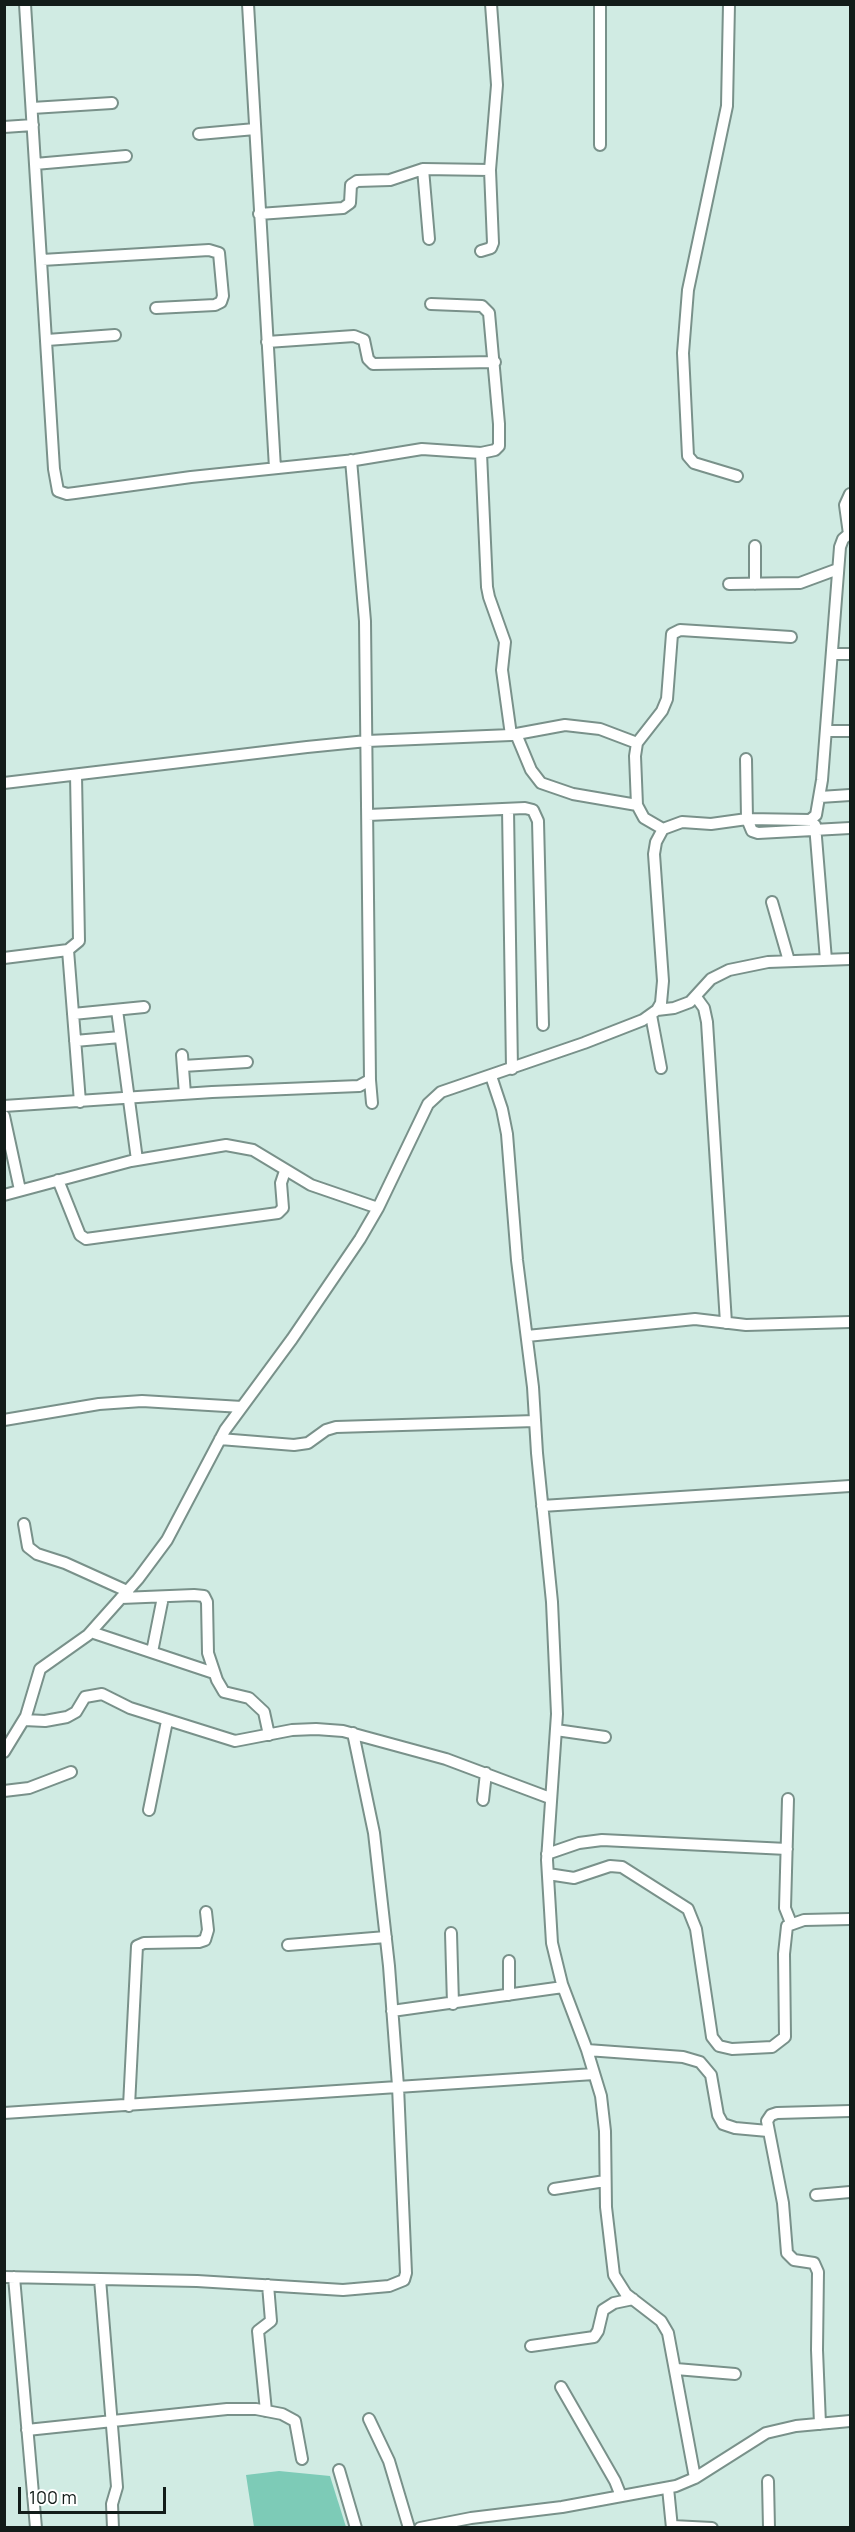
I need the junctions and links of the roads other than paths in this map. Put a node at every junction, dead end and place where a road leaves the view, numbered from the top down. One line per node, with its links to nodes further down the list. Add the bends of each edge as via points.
1 (25, 4): 7 (street)
2 (248, 4): 10 (street)
3 (491, 4): 16 (street, via 497,85)
4 (600, 4): 12 (street)
5 (729, 4): 30 (street, via 727,106 688,290 683,353 688,456 701,466)
6 (112, 103): 7 (street)
7 (32, 108): 8 (street)
8 (33, 125): 9 (street); 14 (street)
9 (4, 128)
10 (255, 129): 11 (street); 17 (street)
11 (199, 134)
12 (600, 145)
13 (126, 156): 14 (street)
14 (35, 164): 20 (street)
15 (423, 169): 16 (street); 17 (street, via 390,180 354,182 351,199 343,208); 18 (street)
16 (490, 170): 19 (street, via 493,243 491,248)
17 (259, 214): 25 (street)
18 (429, 239)
19 (481, 251)
20 (42, 260): 22 (street, via 208,250 219,253 221,302); 24 (street)
21 (431, 304): 26 (street, via 488,310)
22 (156, 308)
23 (116, 335): 24 (street)
24 (47, 340): 29 (street, via 54,470 61,493)
25 (267, 342): 26 (street, via 354,336 364,340 373,364); 29 (street)
26 (495, 362): 27 (street, via 499,446)
27 (481, 453): 28 (street, via 422,449); 42 (street, via 486,576 505,642 502,670)
28 (351, 460): 29 (street); 43 (street, via 363,586)
29 (274, 468)
30 (737, 476)
31 (850, 494): 32 (street, via 845,505)
32 (850, 533): 34 (street, via 840,547)
33 (755, 546): 36 (street)
34 (838, 569): 36 (street, via 800,583); 38 (street)
35 (729, 584): 36 (street)
36 (755, 584)
37 (791, 636): 44 (street, via 674,631 667,699)
38 (832, 654): 39 (street); 40 (street)
39 (850, 654)
40 (826, 731): 41 (street); 49 (street)
41 (850, 731)
42 (513, 735): 43 (street); 44 (street, via 575,725); 50 (street, via 541,783 573,794)
43 (367, 741): 46 (street); 52 (street)
44 (638, 742): 50 (street)
45 (746, 759): 54 (street)
46 (76, 775): 47 (street); 59 (street, via 79,937 77,945)
47 (4, 783)
48 (850, 795): 49 (street)
49 (820, 797): 53 (street)
50 (637, 805): 56 (street, via 644,818)
51 (508, 809): 52 (street); 69 (street, via 530,808 538,821); 74 (street)
52 (368, 815): 76 (street)
53 (814, 818): 54 (street); 57 (street)
54 (747, 819): 56 (street, via 720,824 682,822); 57 (street, via 754,832)
55 (850, 828): 57 (street)
56 (663, 829): 67 (street, via 654,854 663,981 662,1004)
57 (816, 831): 62 (street)
58 (772, 902): 63 (street)
59 (68, 950): 60 (street); 68 (street)
60 (4, 958)
61 (850, 958): 62 (street)
62 (826, 960): 63 (street)
63 (789, 961): 64 (street, via 750,965 718,974)
64 (696, 997): 67 (street, via 683,1006); 90 (street, via 707,1022)
65 (144, 1007): 66 (street)
66 (117, 1010): 68 (street); 70 (street)
67 (654, 1013): 73 (street); 74 (street)
68 (73, 1014): 71 (street)
69 (543, 1025)
70 (120, 1037): 71 (street); 78 (street)
71 (75, 1041): 79 (street)
72 (247, 1062): 77 (street, via 183,1060)
73 (661, 1068)
74 (512, 1069): 75 (street)
75 (491, 1076): 88 (street, via 441,1092 428,1104); 91 (street, via 507,1134)
76 (370, 1080): 77 (street, via 359,1086); 80 (street)
77 (185, 1094): 78 (street)
78 (128, 1098): 79 (street); 83 (street)
79 (80, 1102): 81 (street)
80 (372, 1103)
81 (4, 1106)
82 (5, 1122): 86 (street)
83 (137, 1160): 84 (street, via 226,1144 253,1150); 85 (street)
84 (285, 1171): 85 (street, via 281,1183 283,1208 278,1212 90,1239 80,1235); 88 (street, via 311,1185)
85 (58, 1180): 86 (street)
86 (20, 1190): 87 (street)
87 (4, 1195)
88 (378, 1208): 92 (street, via 317,1304)
89 (850, 1322): 90 (street)
90 (726, 1323): 91 (street, via 695,1319)
91 (527, 1336): 94 (street)
92 (242, 1407): 93 (street, via 133,1401); 95 (street)
93 (4, 1420)
94 (535, 1420): 95 (street, via 336,1427 308,1443 294,1445); 97 (street)
95 (220, 1440): 99 (street, via 166,1540)
96 (850, 1486): 97 (street)
97 (542, 1506): 106 (street, via 552,1602)
98 (24, 1524): 99 (street, via 28,1547 37,1554 65,1563)
99 (124, 1595): 100 (street); 101 (street)
100 (163, 1597): 102 (street); 103 (street, via 206,1598 208,1653)
101 (91, 1632): 102 (street); 104 (street, via 40,1669)
102 (152, 1652): 103 (street)
103 (214, 1673): 108 (street, via 224,1692 249,1698 264,1712)
104 (24, 1720): 105 (street, via 67,1717 76,1712 85,1697 97,1693); 110 (street)
105 (167, 1721): 108 (street, via 235,1741); 117 (street)
106 (556, 1730): 109 (street); 114 (street)
107 (353, 1733): 108 (street, via 316,1729); 112 (street); 125 (street, via 374,1833)
108 (269, 1735)
109 (604, 1737)
110 (4, 1752)
111 (71, 1772): 113 (street, via 29,1788)
112 (486, 1773): 114 (street); 116 (street)
113 (4, 1791)
114 (550, 1798): 119 (street)
115 (788, 1799): 118 (street)
116 (483, 1800)
117 (149, 1810)
118 (786, 1849): 119 (street, via 602,1840); 123 (street, via 784,1908)
119 (547, 1854): 120 (street)
120 (548, 1874): 123 (street, via 574,1878 604,1867 622,1867 688,1909 696,1929 712,2037 726,2048 772,2047 785,2037 785,1942); 128 (street, via 552,1943)
121 (206, 1912): 135 (street, via 207,1936 199,1942 144,1943 137,1947)
122 (850, 1919): 123 (street)
123 (791, 1923)
124 (451, 1933): 130 (street)
125 (386, 1937): 126 (street); 131 (street)
126 (288, 1945)
127 (509, 1961): 129 (street)
128 (563, 1987): 129 (street); 132 (street)
129 (509, 1995): 130 (street)
130 (453, 2004): 131 (street)
131 (392, 2012): 134 (street)
132 (587, 2050): 133 (street); 138 (street, via 683,2057 700,2062 711,2075 723,2124)
133 (594, 2074): 134 (street); 139 (street, via 605,2131)
134 (398, 2086): 135 (street); 145 (street, via 404,2280 389,2286 343,2290)
135 (129, 2106): 137 (street)
136 (850, 2111): 138 (street, via 771,2115)
137 (4, 2113)
138 (768, 2131): 155 (street, via 783,2203 787,2253 795,2260 814,2263 818,2272)
139 (605, 2181): 140 (street); 146 (street, via 611,2266 619,2285)
140 (554, 2189)
141 (850, 2192): 142 (street)
142 (816, 2195)
143 (9, 2277): 144 (street); 156 (street)
144 (100, 2279): 145 (street); 153 (street)
145 (268, 2285): 151 (street, via 271,2321 258,2331)
146 (633, 2299): 147 (street, via 603,2310 594,2337); 148 (street, via 666,2327)
147 (531, 2346)
148 (676, 2369): 149 (street); 159 (street)
149 (735, 2374)
150 (561, 2386): 162 (street)
151 (266, 2411): 153 (street, via 243,2408); 157 (street, via 295,2421)
152 (369, 2419): 167 (street, via 390,2461)
153 (110, 2421): 156 (street); 165 (street, via 117,2487 112,2505)
154 (850, 2421): 155 (street)
155 (820, 2424): 159 (street, via 766,2433)
156 (27, 2430): 164 (street)
157 (302, 2459)
158 (339, 2470): 166 (street)
159 (695, 2478): 161 (street)
160 (768, 2481): 170 (street)
161 (668, 2488): 162 (street); 163 (street)
162 (621, 2496): 168 (street)
163 (672, 2527): 169 (street)
164 (36, 2528)
165 (113, 2528)
166 (356, 2528)
167 (409, 2528)
168 (420, 2528)
169 (712, 2528)
170 (769, 2528)

